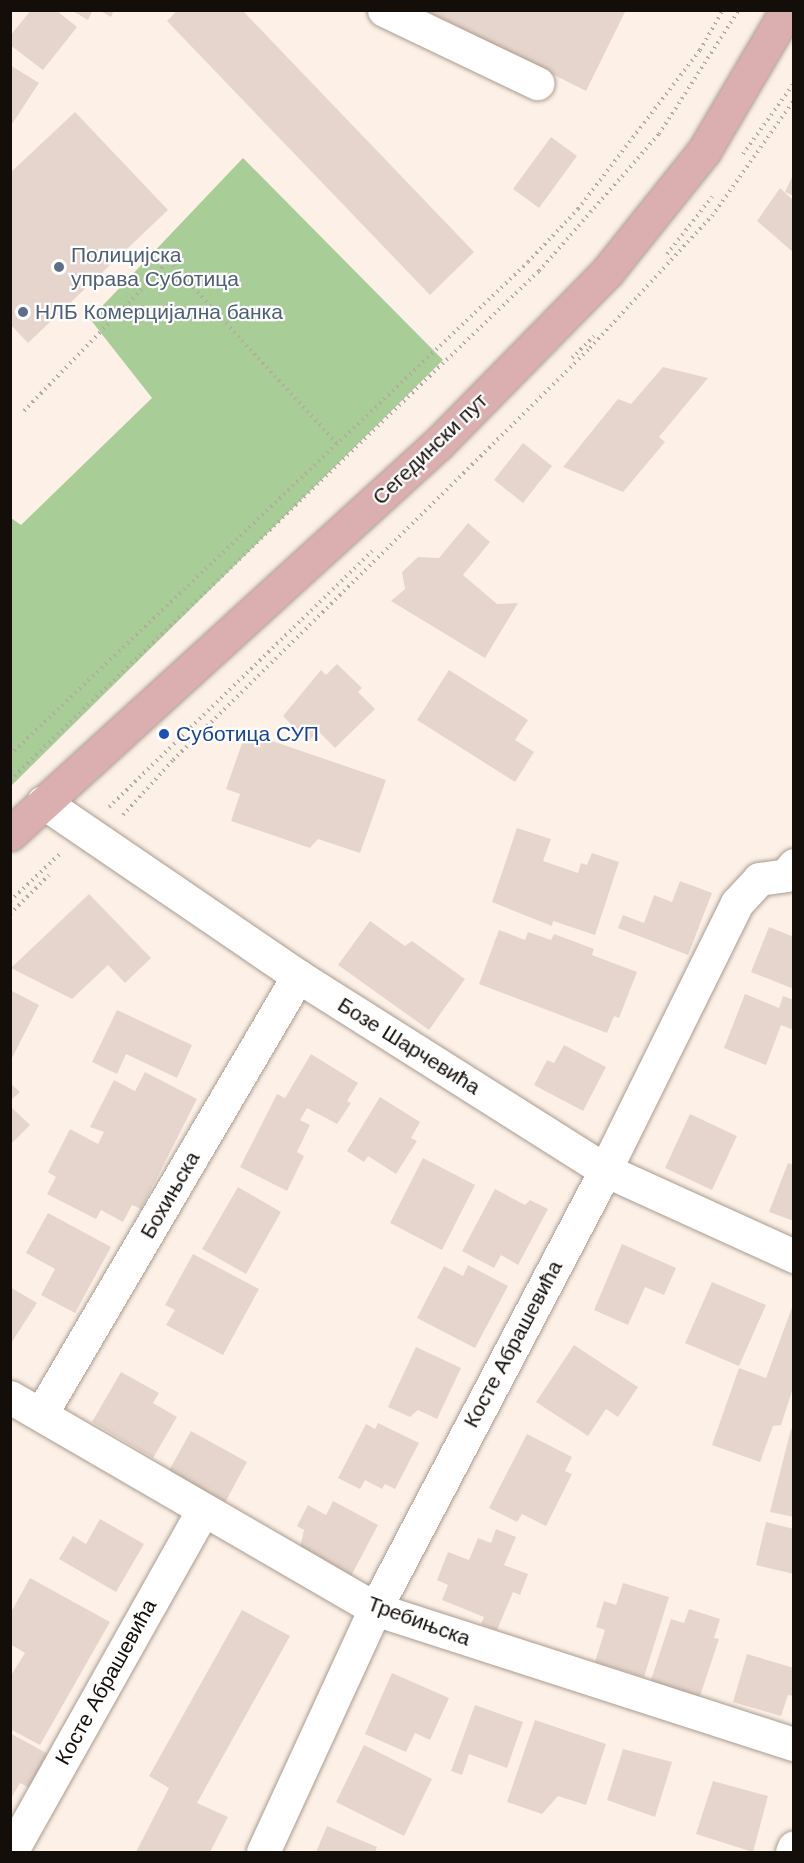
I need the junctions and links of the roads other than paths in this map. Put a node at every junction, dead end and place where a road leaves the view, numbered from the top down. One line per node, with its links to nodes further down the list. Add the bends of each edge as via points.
1 (384, 10): 3 (street)
2 (787, 10): 4 (main road, Сегедински пут, via 704,151 607,272 439,444)
3 (537, 83)
4 (43, 802): 5 (main road, Сегедински пут); 7 (street, Бозе Шарчевића)
5 (10, 834)
6 (791, 873): 8 (street, Косте Абрашевића, via 759,879 737,903)
7 (298, 976): 8 (street, Бозе Шарчевића); 11 (street, Бохињска)
8 (605, 1170): 9 (street, Бозе Шарчевића); 13 (street, Косте Абрашевића)
9 (794, 1256)
10 (10, 1397): 11 (street, Требињска)
11 (41, 1414): 12 (street, Требињска)
12 (202, 1512): 13 (street, Требињска); 16 (street, Косте Абрашевића)
13 (375, 1609): 14 (street, Требињска); 17 (street, Косте Абрашевића)
14 (794, 1744)
15 (794, 1847): 18 (street)
16 (11, 1852)
17 (262, 1852)
18 (792, 1852)

